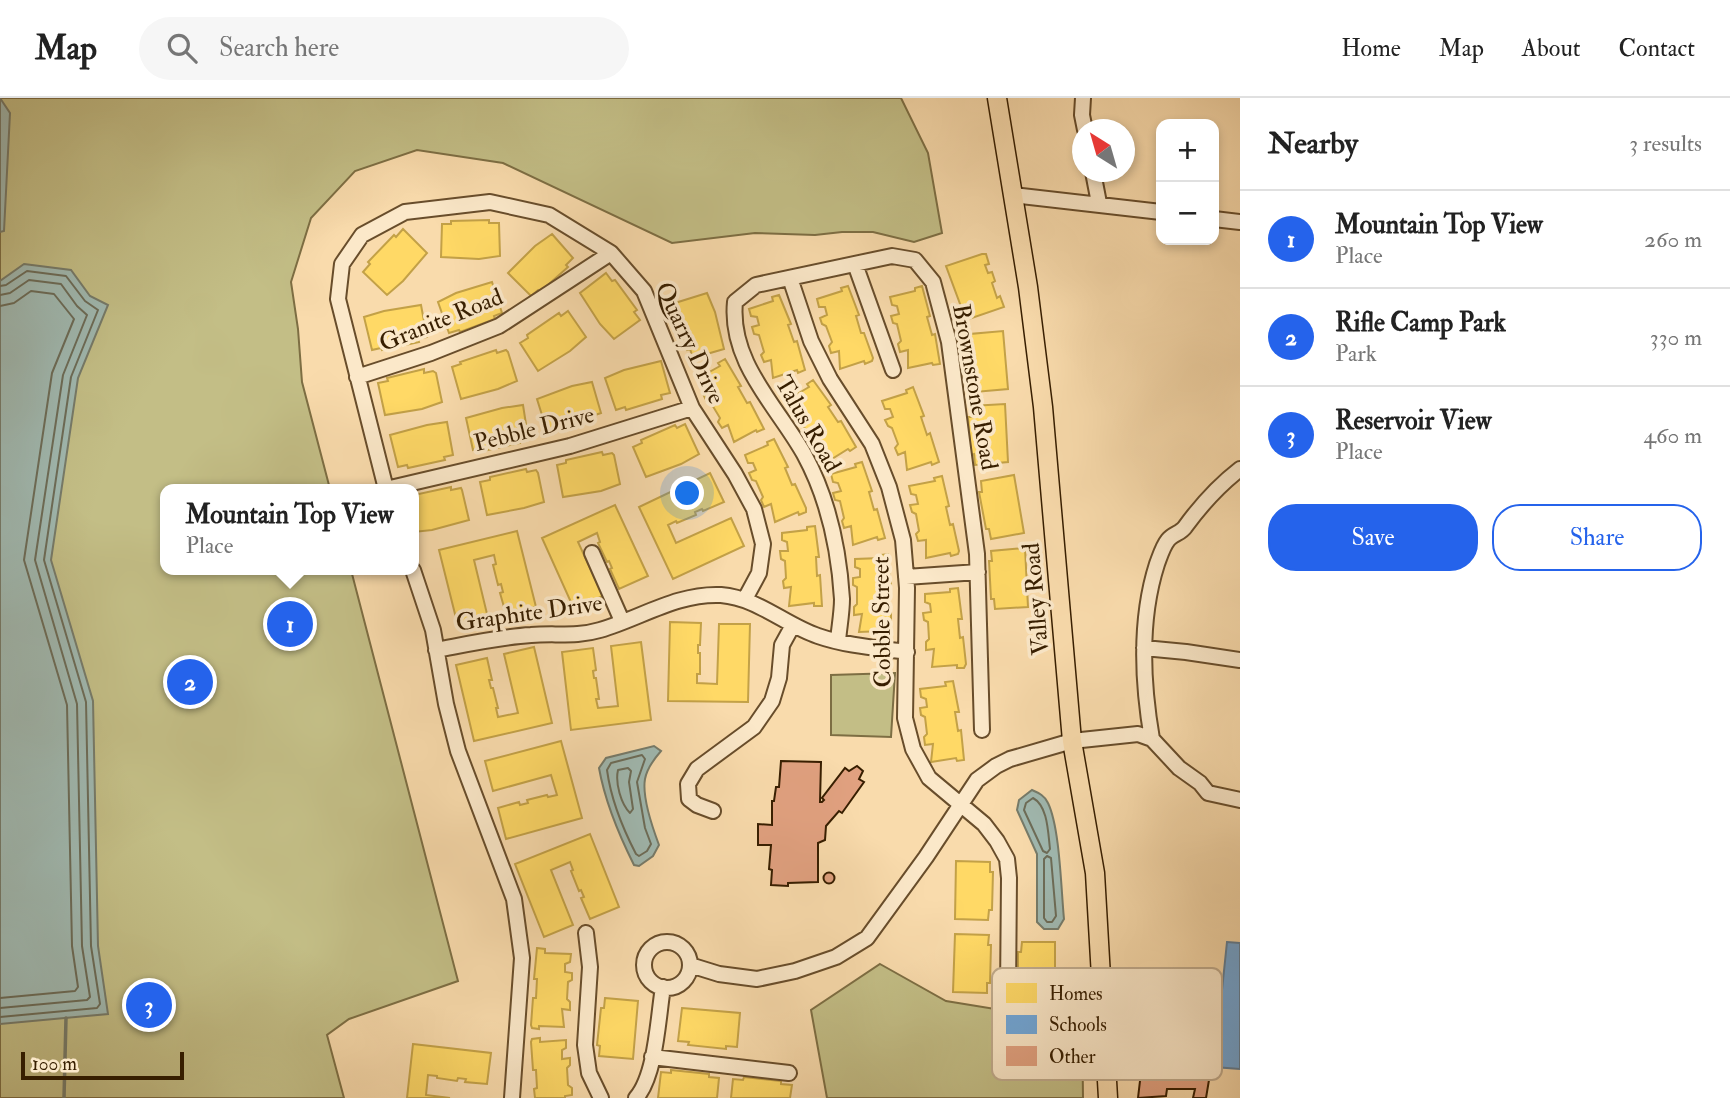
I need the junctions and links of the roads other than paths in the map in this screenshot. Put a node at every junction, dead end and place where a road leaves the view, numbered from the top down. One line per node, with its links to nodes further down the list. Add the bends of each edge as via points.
1 (997, 98): 5 (main road, Valley Road)
2 (1083, 98): 3 (street)
3 (1083, 119)
4 (1095, 182): 6 (street)
5 (1013, 195): 6 (street); 34 (main road, Valley Road, via 1043,407)
6 (1099, 203): 7 (street)
7 (1156, 211)
8 (1219, 220): 9 (street)
9 (1240, 222)
10 (611, 253): 15 (street, Granite Road, via 499,326); 15 (street, Quarry Drive, via 549,215 490,202 405,212 362,235 342,264 338,299); 16 (street, Quarry Drive, via 644,291)
11 (855, 264): 12 (street, Brownstone Road); 14 (street); 21 (street, Brownstone Road, via 892,256 915,260 933,282 949,342)
12 (790, 278): 13 (street, Brownstone Road, via 756,285 735,302 733,322); 23 (street, Cobble Street, via 811,341 872,444 902,540)
13 (744, 356): 27 (street, Talus Road, via 804,454 822,495 835,543 842,601)
14 (893, 370)
15 (356, 377): 18 (street, Quarry Drive)
16 (692, 408): 19 (street, Pebble Drive, via 570,446); 24 (street, Quarry Drive, via 754,509 763,544 759,573)
17 (1240, 469): 28 (street, via 1203,502 1183,530 1169,538 1152,581)
18 (385, 484)
19 (407, 484)
20 (592, 553): 25 (street)
21 (978, 572): 23 (street); 32 (street, Brownstone Road)
22 (414, 575): 29 (street)
23 (906, 578): 30 (street, Cobble Street)
24 (746, 599): 25 (street, Graphite Drive, via 720,595 682,598); 26 (street, Graphite Drive)
25 (622, 621): 29 (street, Graphite Drive, via 569,635 533,634)
26 (793, 625): 27 (street, Graphite Drive); 37 (street, via 782,645 772,701 754,727 696,769 688,784 689,799)
27 (838, 641): 30 (street, Graphite Drive)
28 (1144, 649): 31 (street); 33 (street)
29 (436, 650): 46 (street, via 458,751 514,899 522,958)
30 (907, 652): 36 (street, Cobble Street, via 905,718 912,749 929,778)
31 (1240, 660)
32 (982, 730)
33 (1152, 739): 34 (street, via 1138,734); 35 (street, via 1208,793)
34 (1072, 741): 36 (street, via 1010,758 977,780); 41 (main road, Valley Road, via 1095,873)
35 (1240, 800)
36 (959, 805): 39 (street, via 867,938 836,957 757,979); 40 (street, Cobble Street, via 984,824 1007,859)
37 (713, 810)
38 (586, 933): 47 (street, via 590,967 585,1045 589,1073)
39 (690, 965): 42 (street, via 681,984); 42 (street, via 681,945 666,941 652,947 644,969 652,982)
40 (1009, 968)
41 (1100, 968)
42 (663, 987): 43 (street)
43 (652, 1057): 44 (street); 48 (street)
44 (789, 1073)
45 (1107, 1080): 49 (main road, Valley Road)
46 (512, 1098)
47 (600, 1098)
48 (636, 1098)
49 (1108, 1098)

